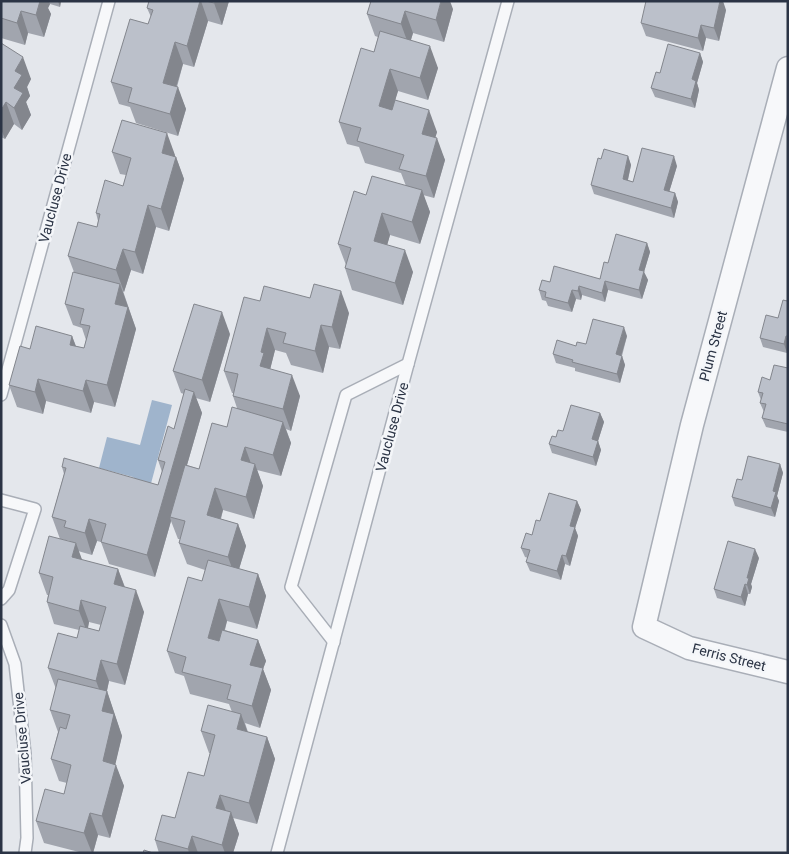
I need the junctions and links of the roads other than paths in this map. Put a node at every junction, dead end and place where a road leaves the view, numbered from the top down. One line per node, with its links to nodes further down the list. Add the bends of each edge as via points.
1 (109, 1): 5 (lane, Vaucluse Drive)
2 (508, 1): 4 (lane, Vaucluse Drive)
3 (788, 68): 9 (street, Plum Street, via 692,425)
4 (408, 364): 10 (lane, Vaucluse Drive); 10 (lane, via 346,395 291,587)
5 (1, 395)
6 (1, 500): 7 (lane, via 35,509 10,590)
7 (1, 599)
8 (1, 625): 12 (lane, Vaucluse Drive, via 15,664 25,754)
9 (644, 626): 11 (street, Ferris Street, via 689,648)
10 (334, 642): 13 (lane, Vaucluse Drive)
11 (788, 672)
12 (25, 853)
13 (277, 853)

